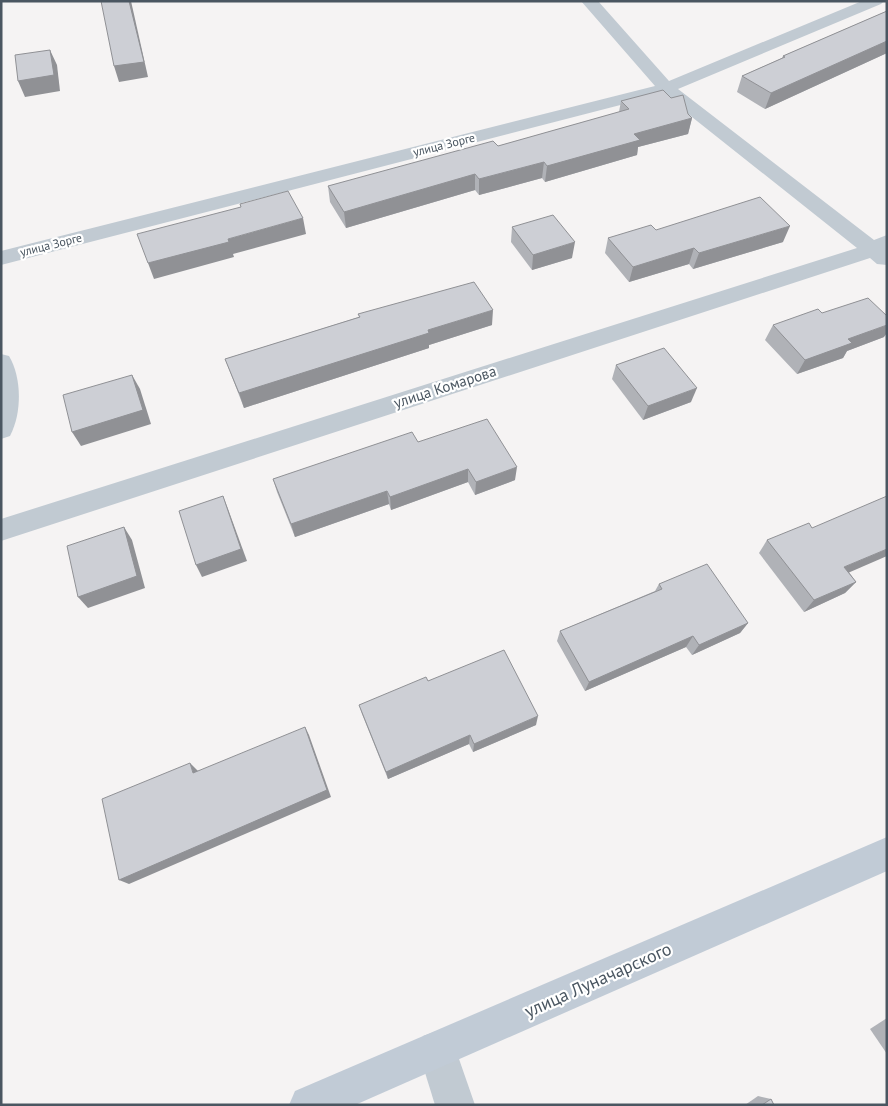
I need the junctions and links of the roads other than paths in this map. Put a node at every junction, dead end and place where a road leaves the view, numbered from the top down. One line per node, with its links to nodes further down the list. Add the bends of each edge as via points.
1 (589, 1): 3 (street)
2 (876, 1): 3 (street, улица Зорге)
3 (666, 88): 4 (street); 5 (street, улица Зорге)
4 (882, 251): 8 (street, улица Комарова)
5 (1, 258)
6 (1, 362): 7 (street, via 8,402)
7 (1, 429)
8 (1, 530)
9 (887, 854): 10 (street, улица Луначарского)
10 (437, 1050): 11 (street, улица Луначарского); 12 (street)
11 (309, 1105)
12 (455, 1105)

